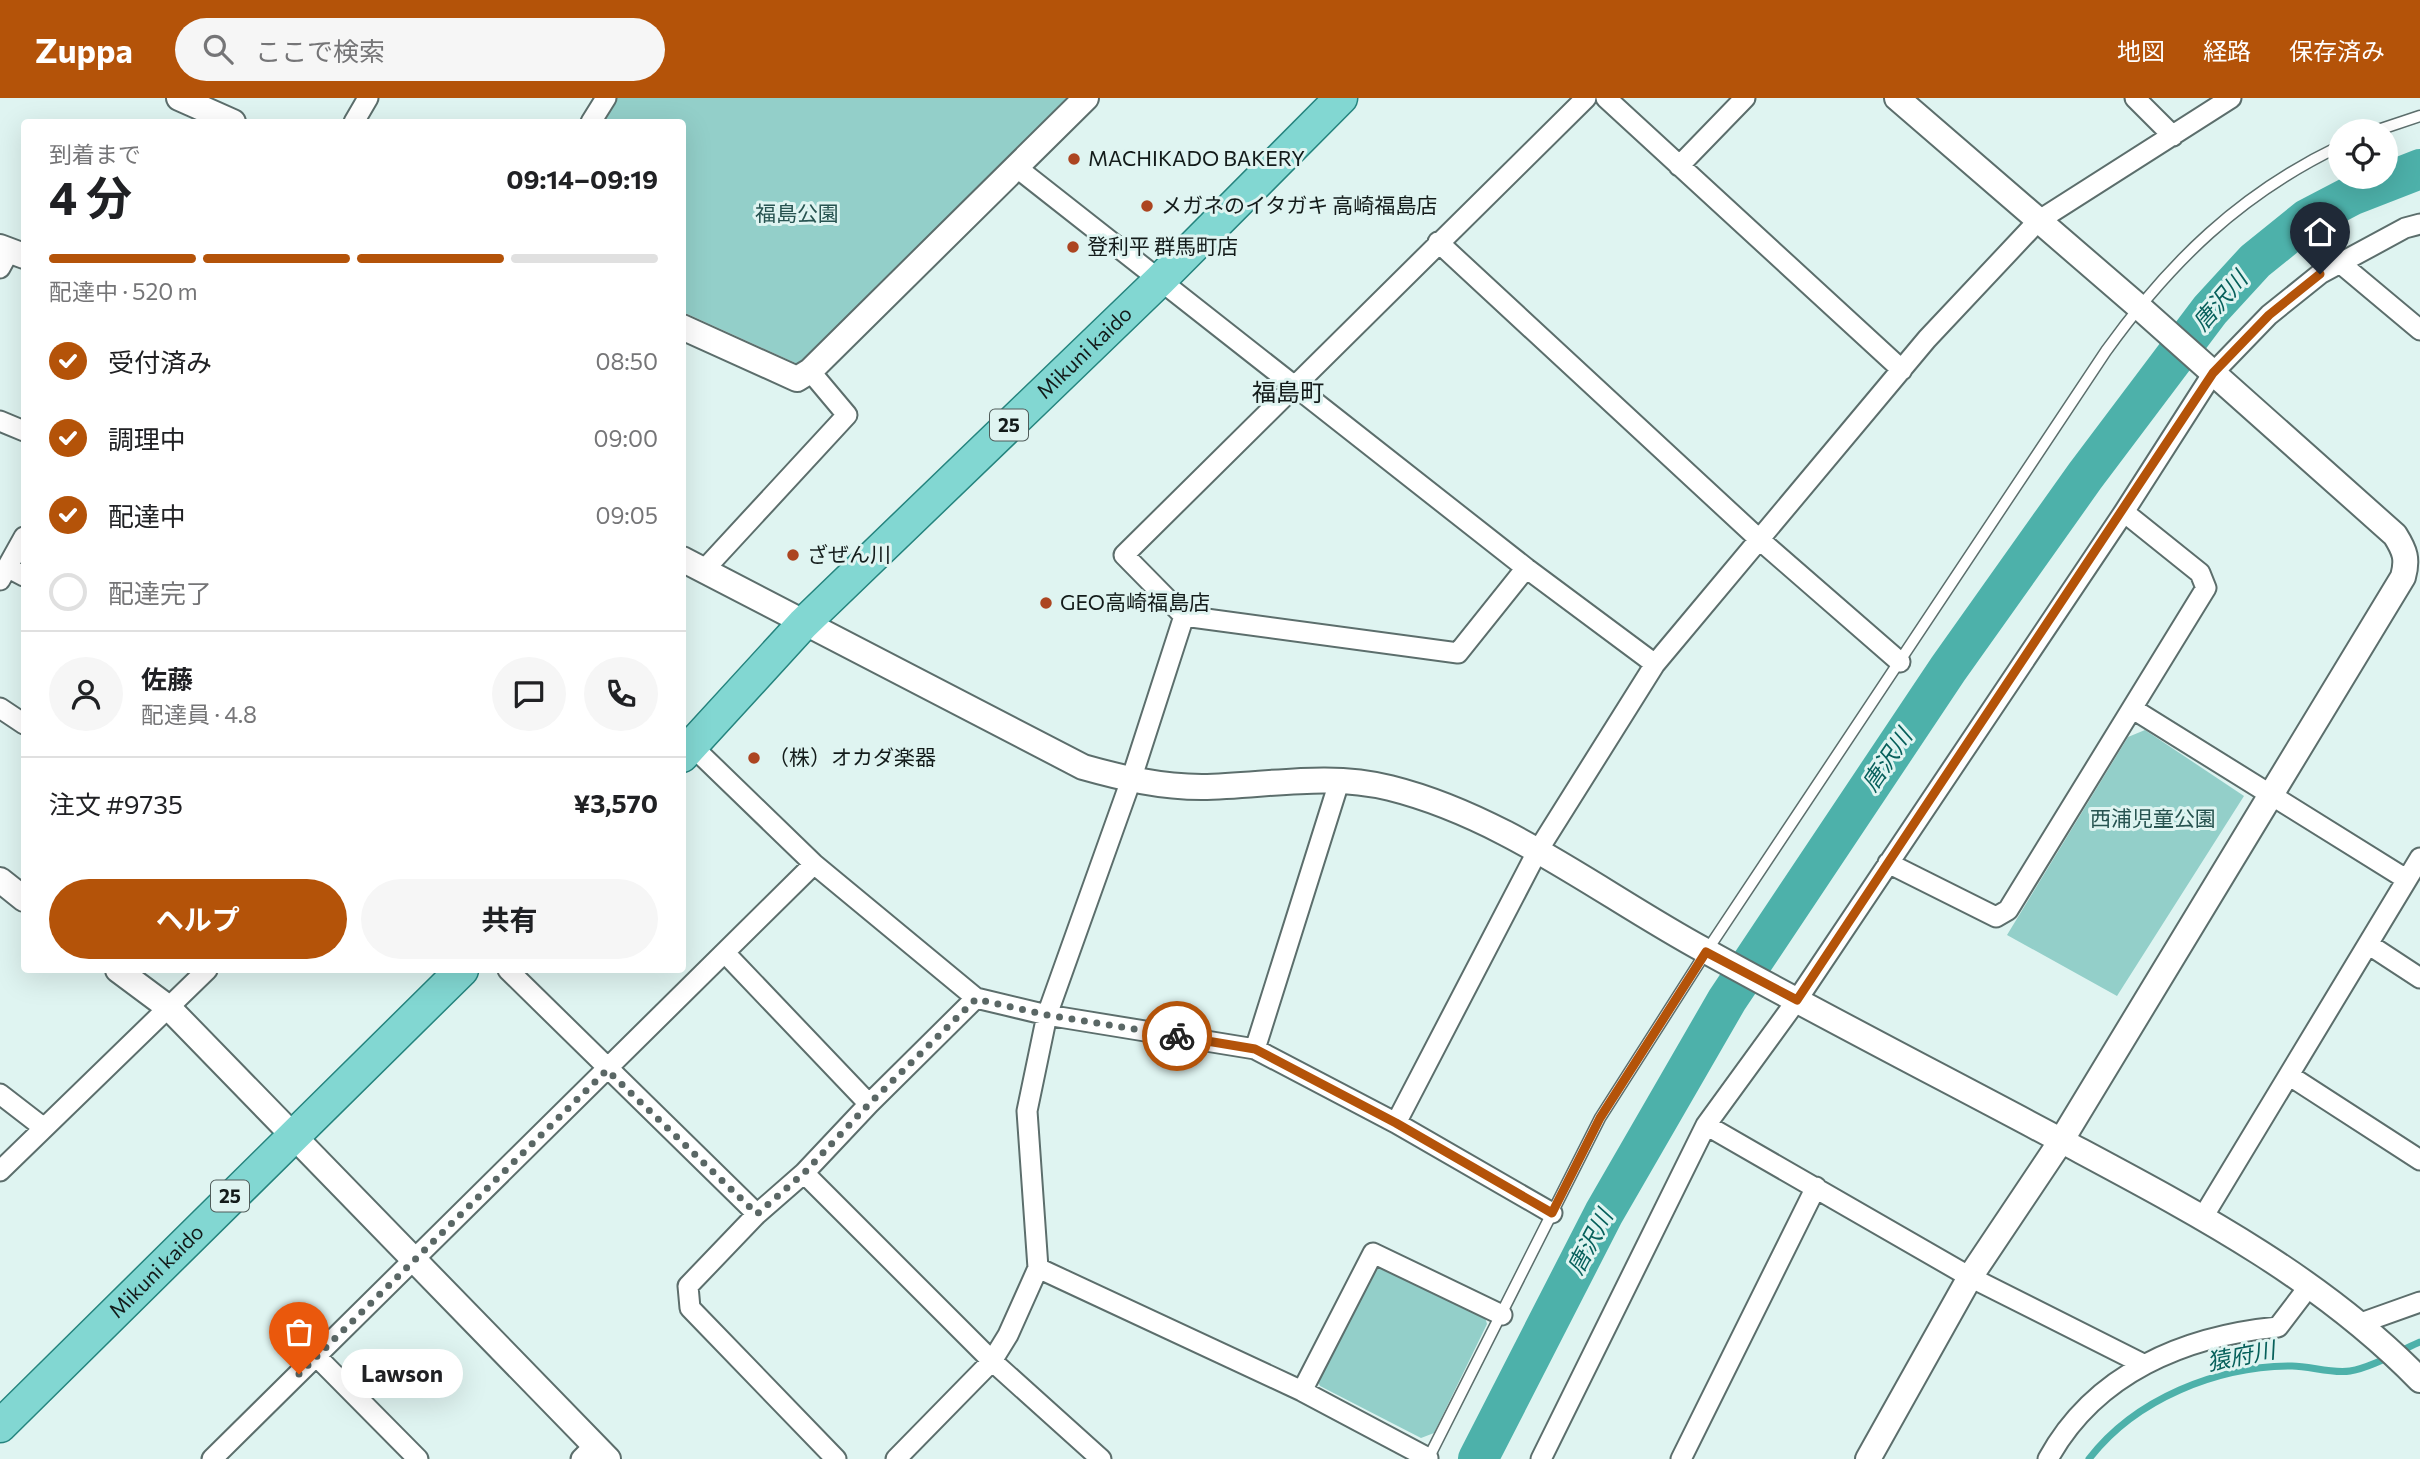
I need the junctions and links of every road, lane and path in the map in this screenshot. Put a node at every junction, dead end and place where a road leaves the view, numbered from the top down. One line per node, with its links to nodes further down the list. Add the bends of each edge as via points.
1 (178, 98): 13 (street)
2 (368, 98): 14 (street)
3 (606, 98): 15 (street)
4 (1086, 98): 20 (street)
5 (1341, 98): 25 (main road, Mikuni kaido / 25)
6 (1587, 98): 23 (street)
7 (1606, 98): 19 (street)
8 (1745, 98): 19 (street)
9 (1897, 98): 21 (street)
10 (2136, 98): 17 (street)
11 (2231, 98): 17 (street)
12 (2420, 116): 16 (lane)
13 (226, 119)
14 (356, 119)
15 (593, 119)
16 (2398, 123)
17 (2173, 136): 21 (street)
18 (2328, 153): 26 (lane, via 2228,215 2199,241)
19 (1679, 166): 30 (street)
20 (1016, 167): 25 (street); 31 (street)
21 (2038, 221): 26 (street); 30 (street)
22 (2420, 224): 24 (street)
23 (1438, 242): 32 (street); 36 (street)
24 (2340, 263): 28 (street); 29 (street, via 2320,274)
25 (1160, 280): 32 (street); 43 (main road, Mikuni kaido / 25)
26 (2144, 311): 29 (street); 44 (lane)
27 (686, 329): 31 (street, via 797,379)
28 (2420, 330)
29 (2207, 369): 35 (street); 38 (street, via 2395,535)
30 (1902, 370): 36 (street)
31 (810, 371): 39 (street, via 847,415)
32 (1296, 385): 40 (street); 42 (street, via 1124,555)
33 (0, 421): 34 (street)
34 (21, 430)
35 (2124, 512): 47 (street, via 2200,573 2206,589); 55 (street)
36 (1761, 541): 44 (street); 45 (street)
37 (21, 546): 41 (street)
38 (2413, 557): 52 (street)
39 (693, 565): 43 (street)
40 (1526, 568): 42 (street, via 1458,653); 45 (street)
41 (11, 574)
42 (1184, 616): 51 (street)
43 (803, 624): 49 (main road, Mikuni kaido / 25); 51 (street, via 1083,767)
44 (1900, 662): 61 (lane)
45 (1656, 664): 53 (street)
46 (0, 708): 48 (street)
47 (2133, 709): 52 (street); 55 (street, via 2008,910 1996,917)
48 (21, 722)
49 (687, 751): 56 (street)
50 (1340, 779): 51 (street, via 1199,787); 53 (street, via 1389,788 1464,812); 72 (street)
51 (1131, 780): 71 (street)
52 (2270, 796): 57 (street); 81 (street)
53 (1537, 852): 61 (street); 77 (street)
54 (2420, 858): 57 (street)
55 (1888, 863): 68 (street)
56 (814, 864): 62 (street); 69 (street)
57 (2406, 879): 60 (street)
58 (0, 880): 59 (street)
59 (21, 897)
60 (2368, 944): 67 (street); 74 (street)
61 (1710, 953): 68 (street); 86 (lane, via 1600,1118)
62 (726, 954): 73 (street); 76 (street)
63 (122, 973): 70 (street)
64 (204, 973): 70 (street)
65 (459, 973): 80 (main road, Mikuni kaido / 25)
66 (512, 973): 73 (street)
67 (2420, 978)
68 (1792, 997): 78 (street); 81 (street)
69 (976, 999): 71 (street); 76 (street)
70 (169, 1008): 79 (street); 80 (street)
71 (1047, 1015): 72 (street); 90 (street, via 1027,1111)
72 (1255, 1049): 77 (street)
73 (607, 1070): 87 (street); 89 (street)
74 (2290, 1076): 82 (street); 88 (street)
75 (0, 1094): 79 (street)
76 (869, 1104): 84 (street)
77 (1396, 1123): 86 (street)
78 (1706, 1125): 85 (street); 109 (street)
79 (44, 1128): 83 (street)
80 (292, 1135): 89 (street); 101 (main road, Mikuni kaido / 25)
81 (2061, 1141): 88 (street); 91 (street)
82 (2420, 1160)
83 (0, 1171)
84 (804, 1173): 87 (street); 97 (street)
85 (1816, 1188): 91 (street); 110 (street)
86 (1552, 1213): 94 (lane)
87 (757, 1214): 105 (street, via 688,1286 690,1308)
88 (2203, 1217): 92 (street)
89 (413, 1259): 96 (street); 102 (street)
90 (1038, 1268): 97 (street); 100 (street)
91 (1970, 1277): 98 (street); 111 (street)
92 (2310, 1285): 95 (street); 98 (street, via 2278,1327 2208,1337)
93 (2420, 1302): 95 (street)
94 (1502, 1315): 100 (street, via 1373,1253); 108 (lane)
95 (2368, 1329): 99 (street)
96 (317, 1357): 103 (street); 104 (street)
97 (992, 1361): 106 (street); 107 (street)
98 (2143, 1364): 112 (street, via 2087,1406)
99 (2416, 1376)
100 (1302, 1391): 108 (street)
101 (0, 1426)
102 (595, 1455)
103 (212, 1459)
104 (418, 1459)
105 (836, 1459)
106 (896, 1459)
107 (1101, 1459)
108 (1428, 1459)
109 (1541, 1459)
110 (1681, 1459)
111 (1868, 1459)
112 (2048, 1459)

